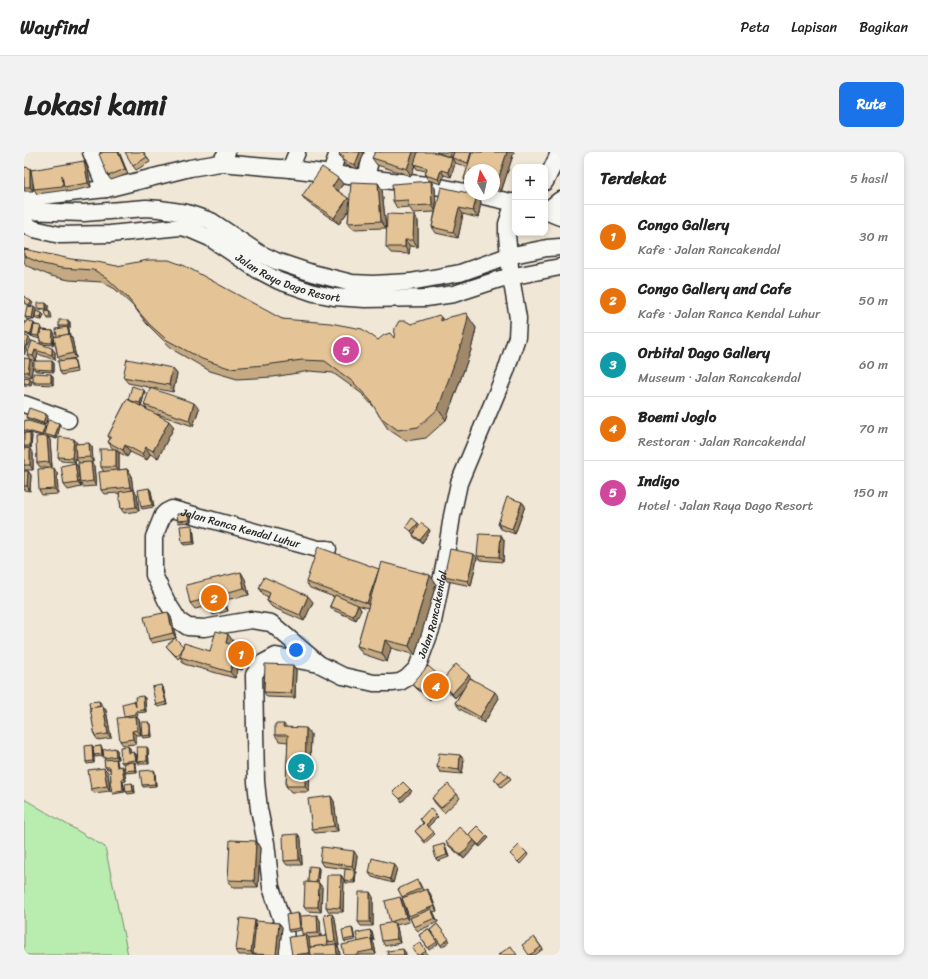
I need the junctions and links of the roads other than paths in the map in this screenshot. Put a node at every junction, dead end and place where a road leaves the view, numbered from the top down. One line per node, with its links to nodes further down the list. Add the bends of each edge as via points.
1 (91, 152): 11 (street)
2 (297, 152): 7 (street)
3 (338, 152): 8 (street)
4 (372, 152): 10 (street)
5 (559, 152): 9 (street)
6 (224, 157): 7 (street); 11 (street)
7 (290, 169): 8 (street)
8 (331, 174): 10 (street)
9 (548, 176)
10 (366, 178): 12 (street)
11 (106, 189): 13 (street)
12 (464, 192)
13 (24, 198)
14 (500, 200): 16 (street)
15 (560, 200): 19 (street)
16 (512, 203)
17 (512, 209): 22 (street, Jalan Rancakendal, via 507,224)
18 (24, 211): 22 (street, Jalan Raya Dago Resort, via 84,213 146,208 187,213 211,221 259,253 276,261 352,283 374,284 417,280 468,271)
19 (550, 213)
20 (24, 224): 24 (street, Jalan Raya Dago Resort, via 60,236 189,228 210,238 279,281 334,297 426,298 454,294)
21 (560, 247): 22 (street, Jalan Raya Dago Resort)
22 (508, 256): 24 (street, Jalan Rancakendal)
23 (560, 267): 24 (street, Jalan Raya Dago Resort)
24 (511, 277): 28 (street, Jalan Rancakendal, via 518,318 517,337 459,483 432,627 417,668 407,678 392,684 343,676)
25 (24, 404): 26 (street)
26 (68, 420)
27 (328, 549): 28 (street, Jalan Ranca Kendal Luhur, via 318,549 172,509 163,515 154,537 154,575 180,621 188,627 204,628 251,620 271,623)
28 (319, 664): 29 (street, Jalan Rancakendal, via 276,656 261,664 254,675 259,809 272,887 285,930)
29 (287, 955)

